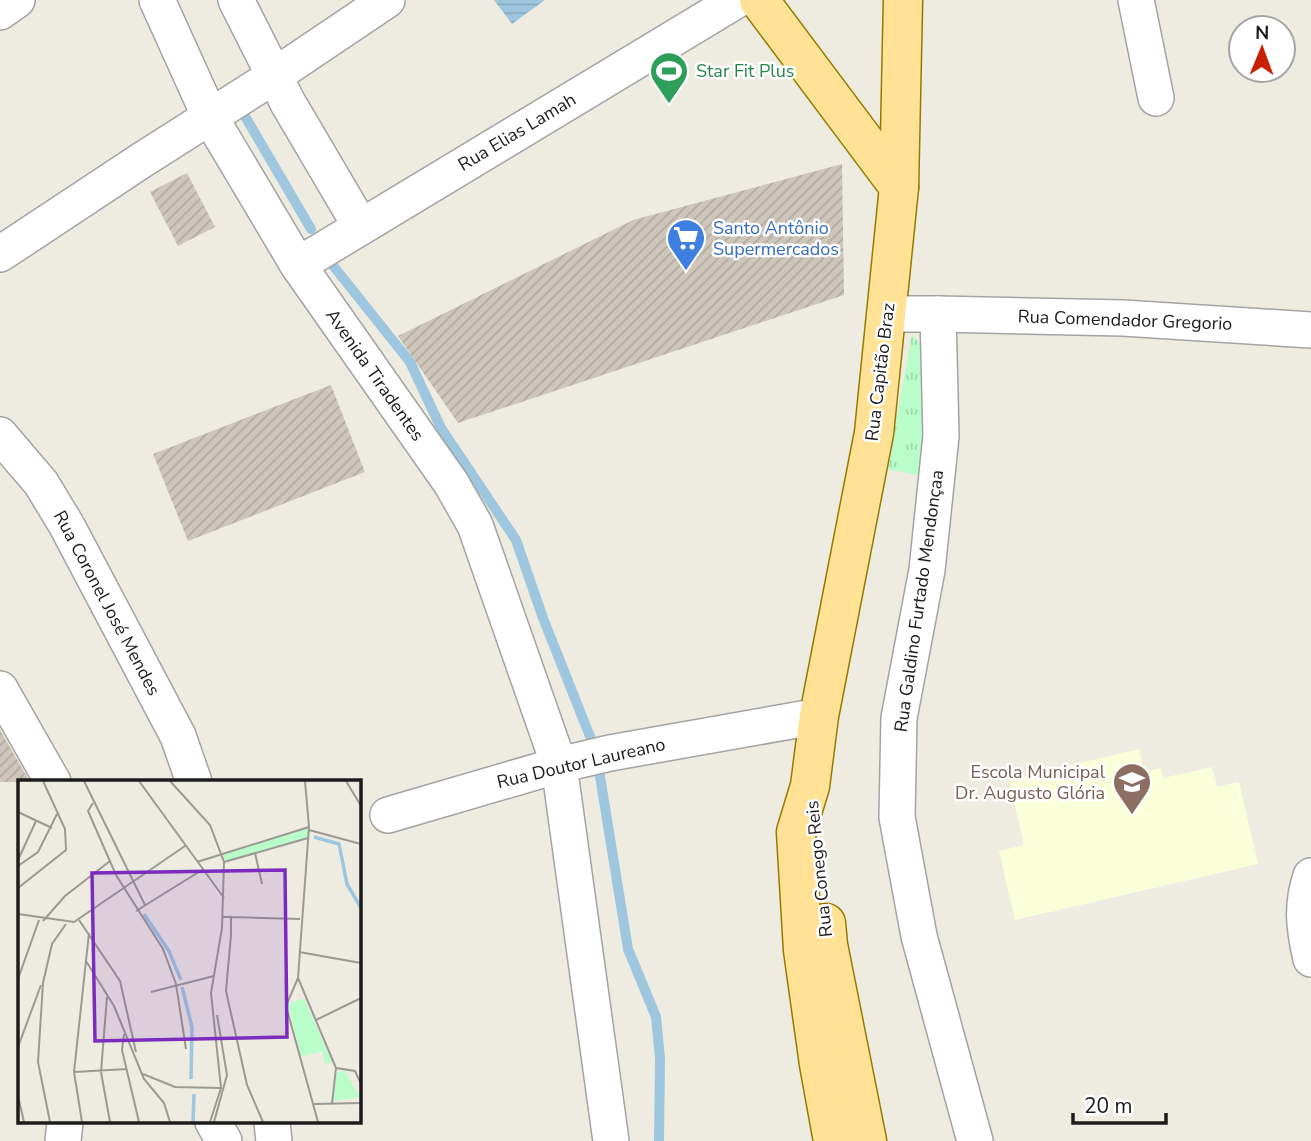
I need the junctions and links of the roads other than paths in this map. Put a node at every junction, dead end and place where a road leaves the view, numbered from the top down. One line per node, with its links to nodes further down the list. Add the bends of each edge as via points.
1 (17, 0): 9 (street)
2 (157, 0): 12 (street, Avenida Tiradentes)
3 (236, 0): 10 (street)
4 (387, 0): 10 (street)
5 (737, 0): 14 (street, Rua Elias Lamah)
6 (760, 0): 13 (main road)
7 (903, 0): 13 (main road)
8 (1136, 0): 11 (street)
9 (0, 12)
10 (274, 76): 12 (street); 14 (street)
11 (1156, 98)
12 (211, 117): 15 (street); 16 (street, Avenida Tiradentes)
13 (900, 187): 17 (main road, Rua Capitão Braz)
14 (361, 227): 16 (street, Rua Elias Lamah)
15 (0, 254)
16 (298, 265): 23 (street, Avenida Tiradentes, via 451,483 475,525)
17 (887, 314): 18 (street); 22 (main road, Rua Capitão Braz, via 874,433)
18 (938, 314): 19 (street, Rua Comendador Gregorio, via 1124,318); 35 (street, Rua Galdino Furtado Mendonçaa, via 941,436 927,570 899,718 897,817 919,936)
19 (1311, 330)
20 (0, 435): 25 (street, Rua Coronel José Mendes, via 41,483 67,526 178,736)
21 (0, 689): 24 (street)
22 (819, 716): 23 (street, Rua Doutor Laureano); 26 (main road, Rua Capitão Braz)
23 (559, 765): 27 (street, Rua Doutor Laureano); 32 (street, Avenida Tiradentes)
24 (52, 780)
25 (193, 780)
26 (810, 786): 33 (main road, Rua Conego Reis, via 796,832 803,950); 34 (main road, Rua Conego Reis, via 828,945)
27 (388, 815)
28 (1311, 876): 29 (street, via 1304,897 1304,931)
29 (1311, 959)
30 (214, 1124): 31 (street)
31 (224, 1141)
32 (611, 1141)
33 (833, 1141)
34 (867, 1141)
35 (975, 1141)

